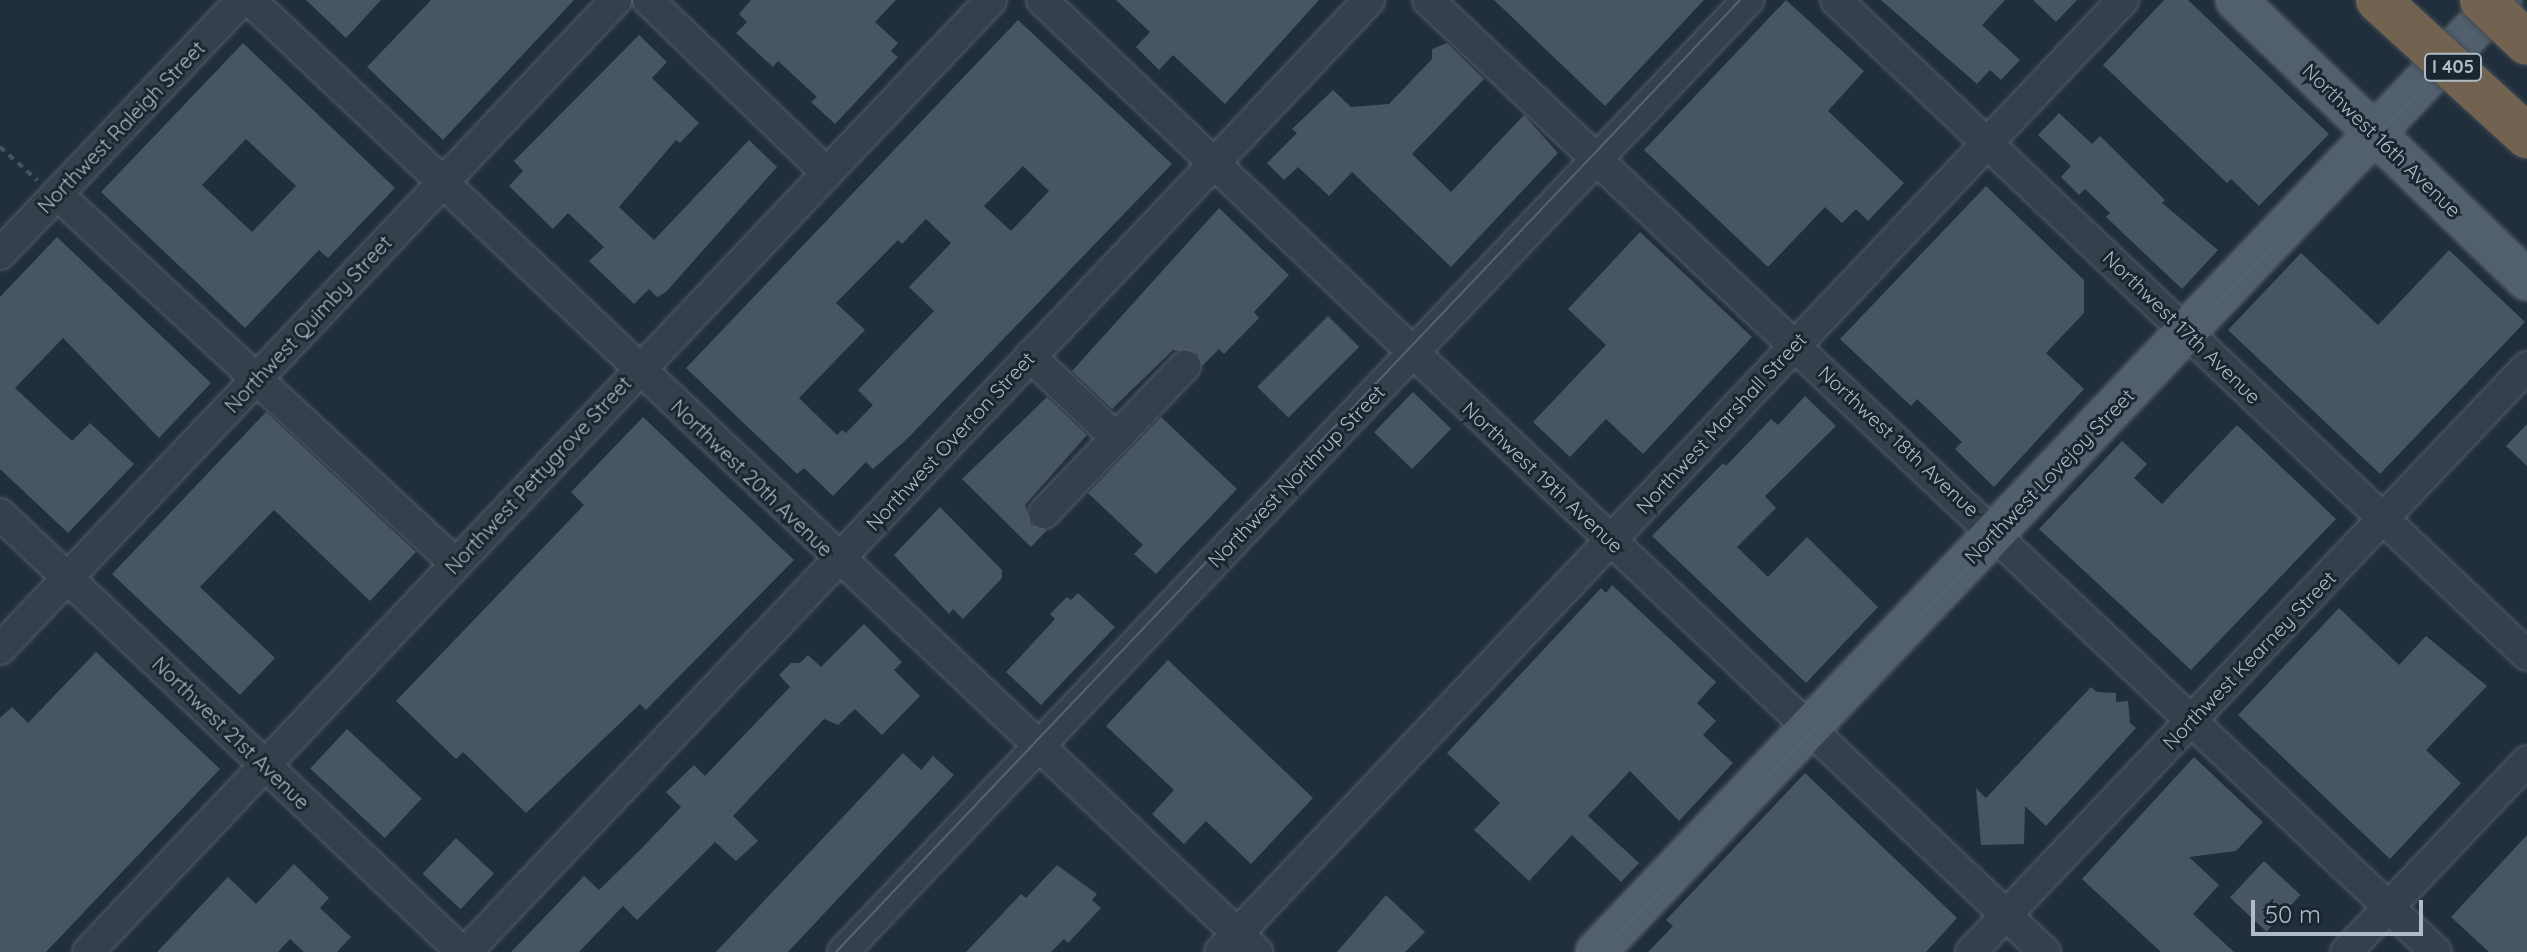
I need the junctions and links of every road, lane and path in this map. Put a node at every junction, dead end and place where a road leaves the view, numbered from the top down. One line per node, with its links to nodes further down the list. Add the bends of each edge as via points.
1 (242, 0): 25 (street, Northwest Raleigh Street)
2 (250, 0): 24 (street, Northwest 20th Avenue)
3 (616, 0): 24 (street, Northwest Quimby Street)
4 (648, 0): 23 (street)
5 (991, 0): 23 (street, Northwest Pettygrove Street)
6 (1042, 0): 22 (street, Northwest 19th Avenue)
7 (1369, 0): 22 (street, Northwest Overton Street)
8 (1428, 0): 21 (street, Northwest 18th Avenue)
9 (1748, 0): 21 (street, Northwest Northrup Street)
10 (1836, 0): 19 (street, Northwest 17th Avenue)
11 (2123, 0): 19 (street, Northwest Marshall Street)
12 (2236, 0): 17 (main road, Northwest 16th Avenue)
13 (2378, 0): 18 (highway, I 405, bridge)
14 (2482, 0): 16 (highway, bridge)
15 (2501, 0): 17 (main road, Northwest Lovejoy Street)
16 (2527, 43)
17 (2375, 133): 27 (main road, Northwest 16th Avenue); 28 (main road, Northwest Lovejoy Street)
18 (2527, 136)
19 (1988, 143): 28 (street, Northwest 17th Avenue); 29 (street, Northwest Marshall Street)
20 (0, 147): 25 (path)
21 (1597, 159): 29 (street, Northwest 18th Avenue); 30 (street, Northwest Northrup Street)
22 (1212, 162): 30 (street, Northwest 19th Avenue); 31 (street, Northwest Overton Street)
23 (826, 172): 34 (street, Northwest Pettygrove Street)
24 (442, 181): 34 (street, Northwest 20th Avenue); 35 (street, Northwest Quimby Street)
25 (57, 194): 26 (street, Northwest Raleigh Street); 35 (street)
26 (0, 254)
27 (2527, 280)
28 (2186, 332): 39 (street, Northwest 17th Avenue); 40 (main road, Northwest Lovejoy Street)
29 (1796, 344): 40 (street, Northwest 18th Avenue); 41 (street, Northwest Marshall Street)
30 (1412, 354): 41 (street, Northwest 19th Avenue); 49 (street, Northwest Northrup Street)
31 (1030, 356): 36 (street); 42 (street, Northwest Overton Street)
32 (1185, 366): 36 (street)
33 (2527, 367): 39 (street, Northwest Kearney Street)
34 (638, 369): 42 (street, Northwest 20th Avenue); 43 (street, Northwest Pettygrove Street)
35 (257, 379): 43 (street); 44 (street, Northwest Quimby Street)
36 (1116, 438): 37 (street)
37 (1044, 513)
38 (0, 514): 44 (street, Northwest 21st Avenue)
39 (2383, 519): 46 (street, Northwest 17th Avenue); 47 (street, Northwest Kearney Street)
40 (1996, 532): 47 (street, Northwest 18th Avenue); 48 (main road, Northwest Lovejoy Street)
41 (1610, 540): 48 (street, Northwest 19th Avenue); 54 (street, Northwest Marshall Street)
42 (838, 560): 49 (street, Northwest 20th Avenue); 56 (street, Northwest Overton Street)
43 (455, 563): 51 (street, Northwest Pettygrove Street)
44 (68, 578): 45 (street, Northwest Quimby Street); 51 (street, Northwest 21st Avenue)
45 (0, 649)
46 (2527, 655)
47 (2191, 720): 52 (street, Northwest 18th Avenue); 53 (street, Northwest Kearney Street)
48 (1809, 728): 53 (street, Northwest 19th Avenue); 58 (main road, Northwest Lovejoy Street)
49 (1040, 747): 54 (street, Northwest 20th Avenue); 57 (street, Northwest Northrup Street)
50 (2527, 761): 52 (street)
51 (264, 764): 55 (street, Northwest Pettygrove Street); 56 (street, Northwest 21st Avenue)
52 (2389, 907): 61 (street); 62 (street, Northwest 18th Avenue)
53 (2006, 915): 59 (street, Northwest Kearney Street); 60 (street, Northwest 19th Avenue)
54 (1238, 946)
55 (88, 952)
56 (464, 952)
57 (843, 952)
58 (1596, 952)
59 (1971, 952)
60 (2045, 952)
61 (2346, 952)
62 (2436, 952)

